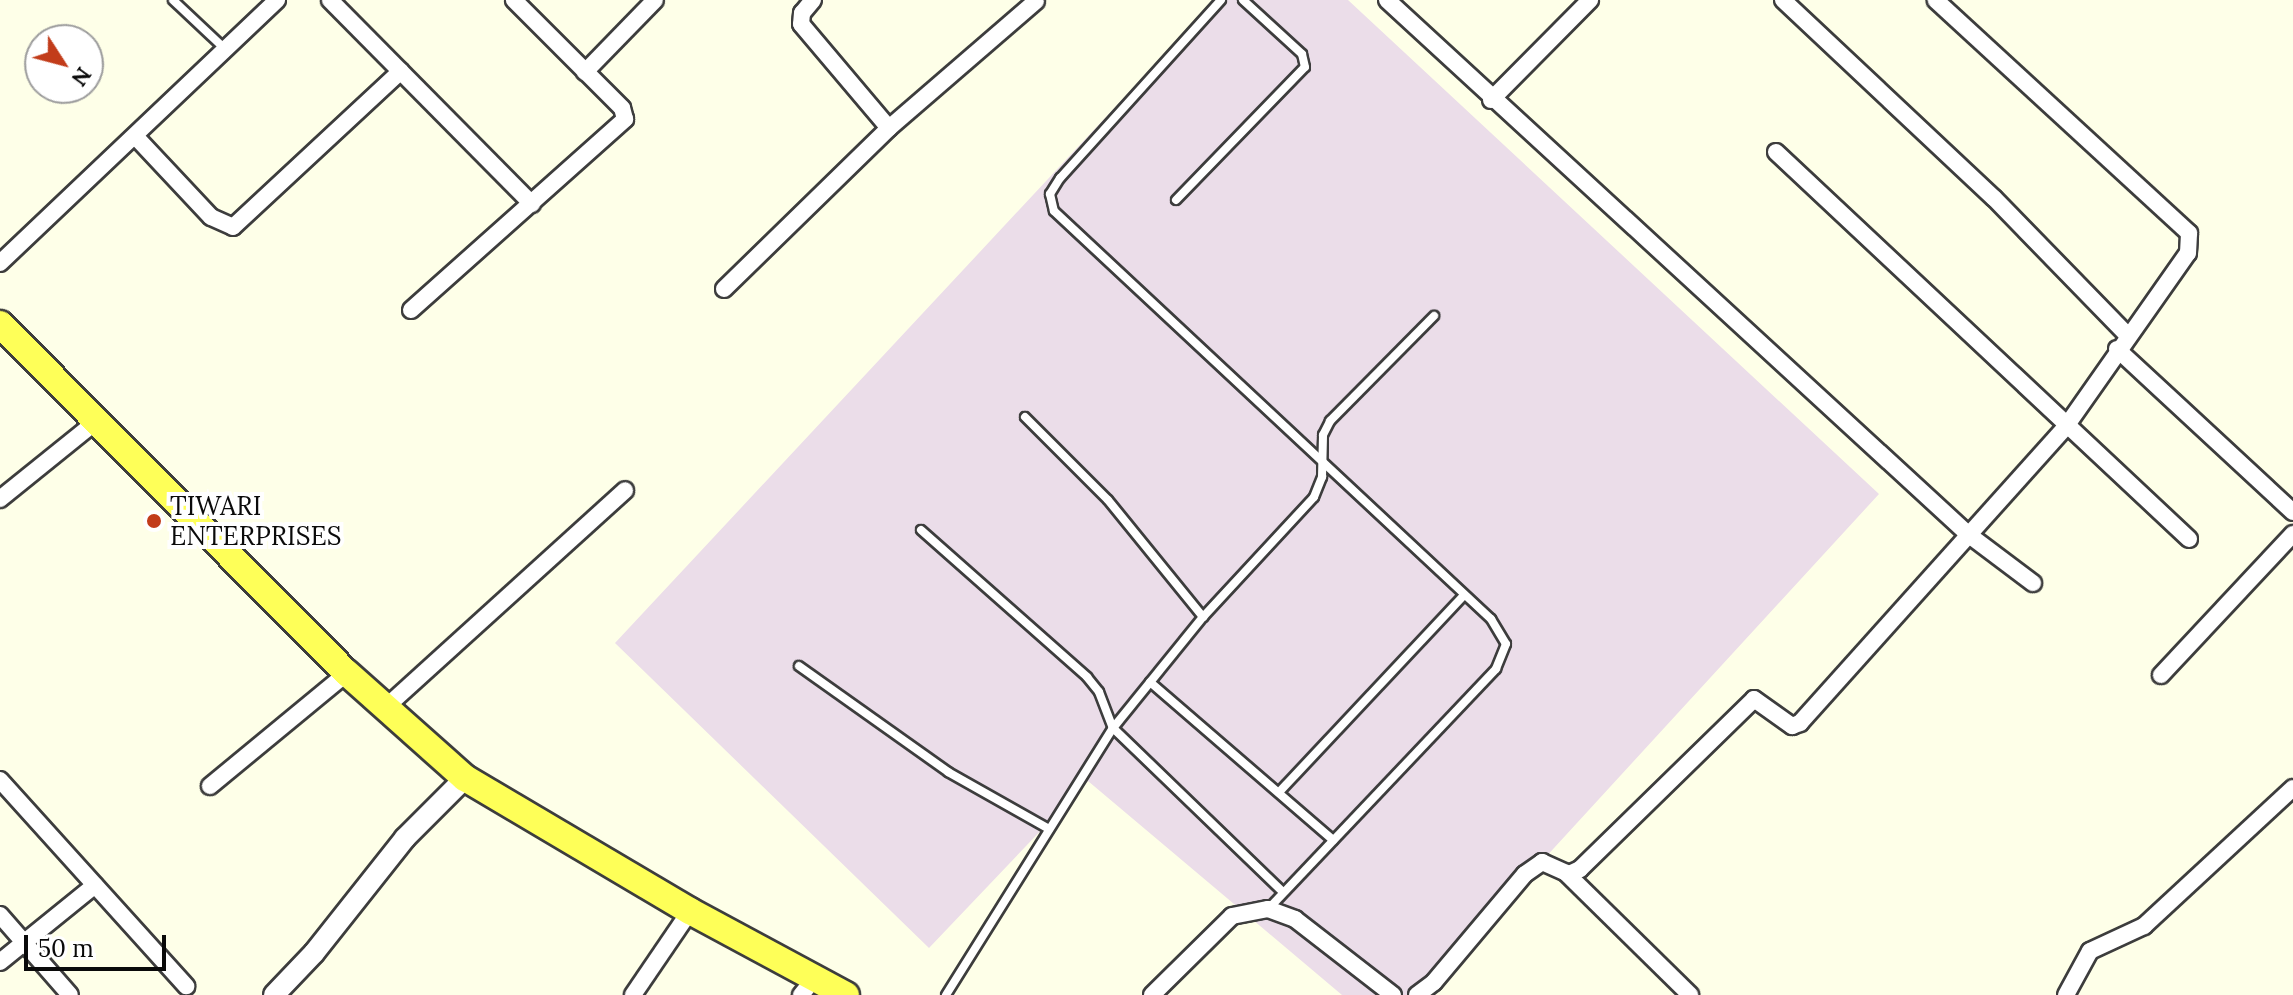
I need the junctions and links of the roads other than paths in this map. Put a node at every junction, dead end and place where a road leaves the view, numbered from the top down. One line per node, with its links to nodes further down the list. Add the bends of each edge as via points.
1 (173, 0): 14 (lane)
2 (277, 0): 14 (street)
3 (330, 0): 15 (street)
4 (514, 0): 16 (street)
5 (655, 0): 16 (street)
6 (813, 0): 18 (street, via 802,13 801,24)
7 (1221, 0): 33 (lane, via 1060,178 1051,202)
8 (1243, 0): 21 (lane, via 1302,54 1305,67)
9 (1387, 0): 17 (street)
10 (1590, 0): 17 (street)
11 (1783, 0): 28 (street, via 1994,198)
12 (1936, 0): 28 (street, via 2189,233 2188,253)
13 (1036, 1): 18 (street)
14 (226, 50): 19 (street)
15 (401, 71): 19 (street, via 233,227 211,217); 22 (street)
16 (585, 72): 22 (street, via 625,111 625,119)
17 (1491, 100): 39 (street)
18 (889, 128): 24 (street)
19 (135, 136): 23 (street)
20 (1776, 152): 32 (street)
21 (1176, 200)
22 (532, 204): 25 (street)
23 (0, 263)
24 (724, 289)
25 (411, 310)
26 (1434, 316): 33 (lane, via 1330,421 1323,435)
27 (0, 324): 31 (main road)
28 (2127, 335): 29 (street)
29 (2117, 349): 32 (street); 36 (street)
30 (1025, 417): 43 (lane, via 1108,500)
31 (98, 420): 35 (street); 45 (main road)
32 (2067, 425): 39 (street); 40 (street)
33 (1322, 466): 42 (lane); 43 (lane, via 1321,484 1309,504)
34 (625, 490): 48 (street)
35 (0, 499)
36 (2293, 512)
37 (921, 530): 49 (lane, via 1087,677)
38 (2293, 534): 46 (street)
39 (1969, 535): 41 (street); 57 (street, via 1800,723 1792,726 1754,699 1580,869)
40 (2189, 539)
41 (2033, 583)
42 (1464, 595): 54 (lane); 56 (lane, via 1502,632 1504,656)
43 (1203, 617): 47 (lane)
44 (799, 666): 55 (lane, via 948,772)
45 (347, 673): 48 (main road); 52 (street)
46 (2161, 675)
47 (1150, 682): 49 (lane); 54 (lane)
48 (385, 708): 50 (main road)
49 (1113, 728): 55 (lane); 59 (lane)
50 (465, 778): 61 (main road); 68 (street, via 405,838)
51 (0, 780): 58 (street)
52 (210, 786)
53 (2293, 788): 76 (street, via 2144,926 2090,951)
54 (1281, 790): 56 (lane)
55 (1049, 829): 71 (lane)
56 (1333, 840): 59 (lane)
57 (1566, 873): 74 (street, via 1548,862 1534,865); 75 (street)
58 (95, 885): 63 (street); 65 (street)
59 (1283, 892): 60 (lane)
60 (1268, 909): 72 (street, via 1232,916); 73 (street, via 1295,919)
61 (690, 911): 66 (main road); 69 (street)
62 (0, 915): 63 (street)
63 (25, 943): 64 (street); 67 (street)
64 (0, 962)
65 (186, 986)
66 (807, 987): 70 (main road)
67 (70, 995)
68 (274, 995)
69 (633, 995)
70 (846, 995)
71 (946, 995)
72 (1152, 995)
73 (1393, 995)
74 (1417, 995)
75 (1690, 995)
76 (2066, 995)

